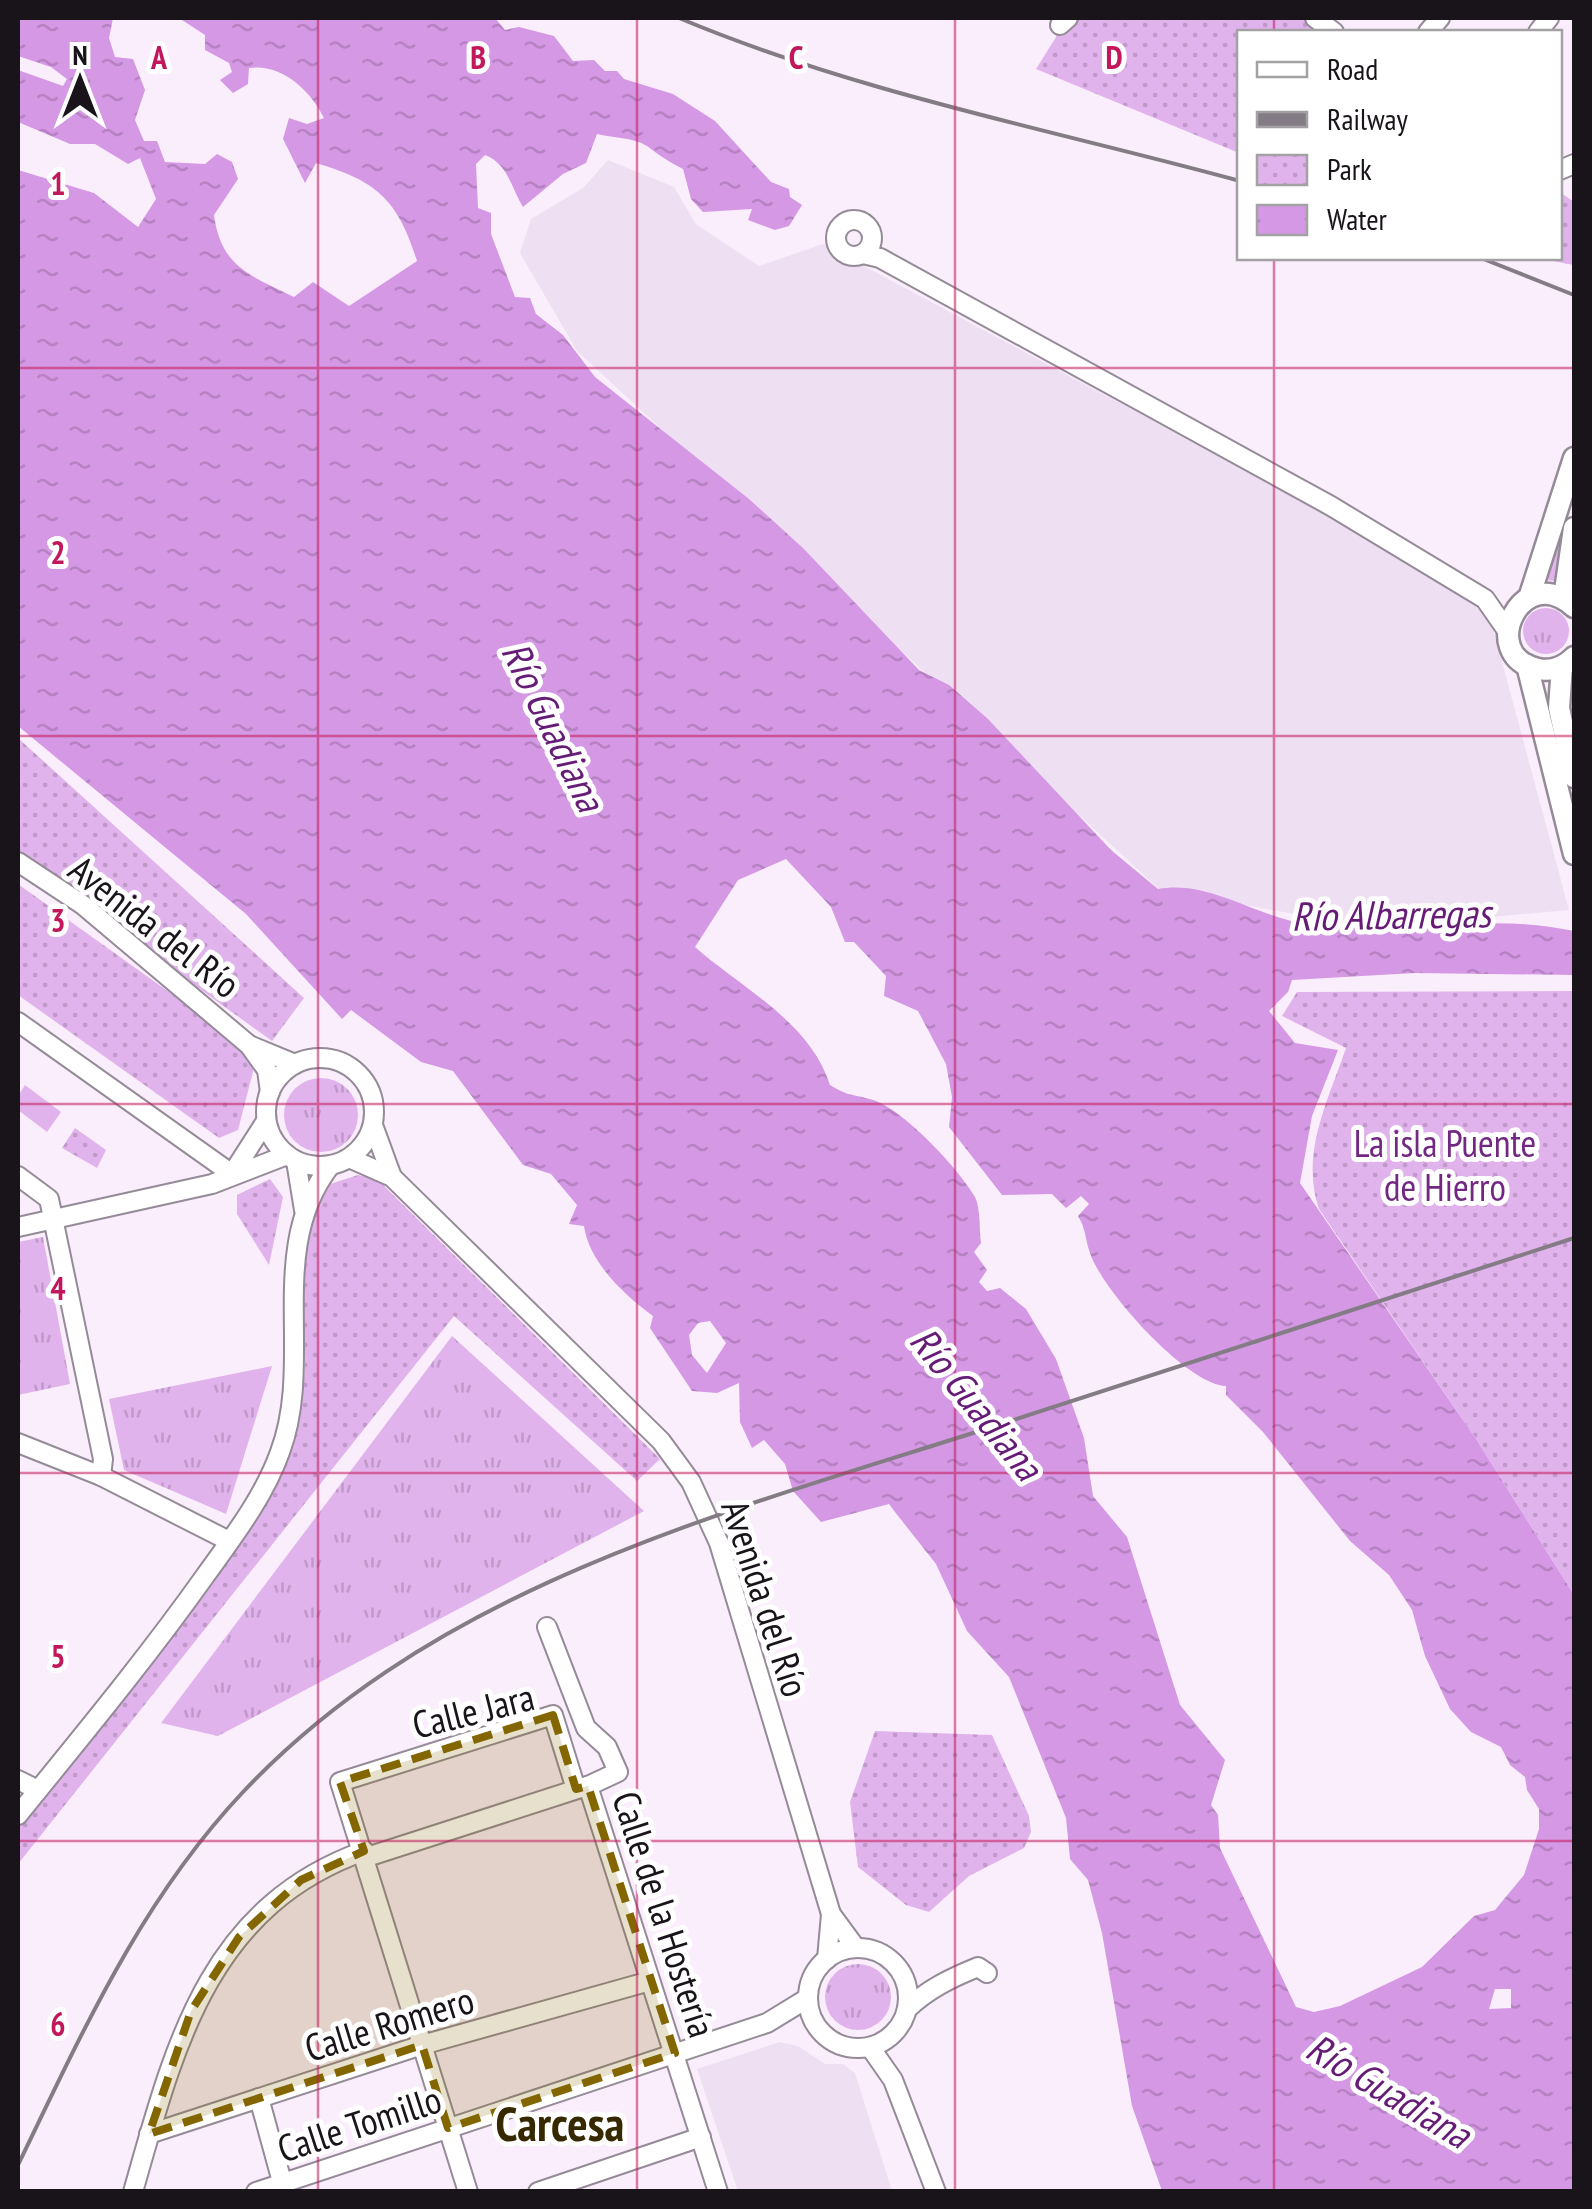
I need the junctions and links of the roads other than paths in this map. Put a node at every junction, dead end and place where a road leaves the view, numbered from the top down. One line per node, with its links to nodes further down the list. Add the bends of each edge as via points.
1 (863, 254): 6 (street, via 1038,342 1331,506 1485,600)
2 (1574, 458): 4 (main road)
3 (1574, 528): 5 (main road)
4 (1529, 598): 5 (main road, via 1546,594); 6 (main road, via 1513,613)
5 (1569, 602)
6 (1508, 632): 8 (main road, via 1513,651)
7 (1570, 662): 8 (main road, via 1544,670); 9 (main road, via 1559,708)
8 (1527, 665): 10 (main road)
9 (1574, 777)
10 (1574, 854)
11 (18, 862): 13 (street, Avenida del Río, via 84,906)
12 (18, 1022): 21 (street)
13 (249, 1045): 14 (street, Avenida del Río); 15 (street, Avenida del Río, via 266,1070)
14 (295, 1064): 15 (street); 17 (street, via 346,1064 370,1090)
15 (270, 1092): 16 (street)
16 (266, 1120): 18 (street); 21 (street)
17 (373, 1125): 19 (street); 23 (street, Avenida del Río)
18 (291, 1158): 20 (street); 21 (street); 24 (street)
19 (349, 1158): 20 (street); 23 (street, Avenida del Río)
20 (330, 1166): 24 (street)
21 (232, 1174): 25 (street)
22 (18, 1176): 25 (street, via 49,1198)
23 (392, 1178): 36 (street, Avenida del Río, via 661,1441 690,1482 718,1543)
24 (304, 1210): 29 (street, via 293,1274 297,1371 288,1427 268,1481)
25 (52, 1219): 26 (street); 28 (street, via 99,1436)
26 (18, 1227)
27 (18, 1443): 28 (street)
28 (101, 1476): 29 (street)
29 (230, 1541): 33 (street)
30 (547, 1627): 32 (street, Calle de la Hostería, via 586,1728 607,1747 618,1772)
31 (18, 1780): 33 (street)
32 (582, 1788): 35 (street); 35 (street, Calle Jara, via 553,1715 340,1782); 42 (street, Calle de la Hostería)
33 (38, 1790): 34 (street)
34 (18, 1815)
35 (366, 1854): 48 (street); 54 (street, via 300,1880 239,1937 191,2010)
36 (831, 1914): 37 (street, Avenida del Río); 38 (street, Avenida del Río)
37 (856, 1948): 38 (street); 39 (street, via 888,1958)
38 (827, 1959): 43 (street)
39 (899, 1970): 41 (street); 44 (street)
40 (986, 1973): 41 (street, via 978,1966)
41 (954, 1977): 44 (street)
42 (650, 1981): 48 (street, Calle Romero); 50 (street, Calle de la Hostería)
43 (808, 1998): 45 (street, Calle Tomillo); 46 (street)
44 (907, 2009): 47 (street)
45 (767, 2023): 46 (street, Calle Tomillo); 50 (street, Calle Tomillo)
46 (818, 2028): 49 (street, via 847,2047)
47 (894, 2032): 49 (street); 51 (street)
48 (422, 2045): 52 (street, Calle Romero); 53 (street)
49 (870, 2047): 51 (street)
50 (675, 2053): 53 (street, Calle Tomillo); 55 (street, Calle de la Hostería)
51 (893, 2080): 62 (street)
52 (259, 2098): 54 (street, Calle Romero); 56 (street)
53 (448, 2128): 56 (street, Calle Tomillo); 59 (street)
54 (149, 2134): 57 (street)
55 (701, 2138): 60 (street); 61 (street, Calle de la Hostería)
56 (283, 2186): 58 (street, Calle Tomillo)
57 (133, 2192)
58 (256, 2192)
59 (468, 2192)
60 (538, 2192)
61 (718, 2192)
62 (936, 2192)

